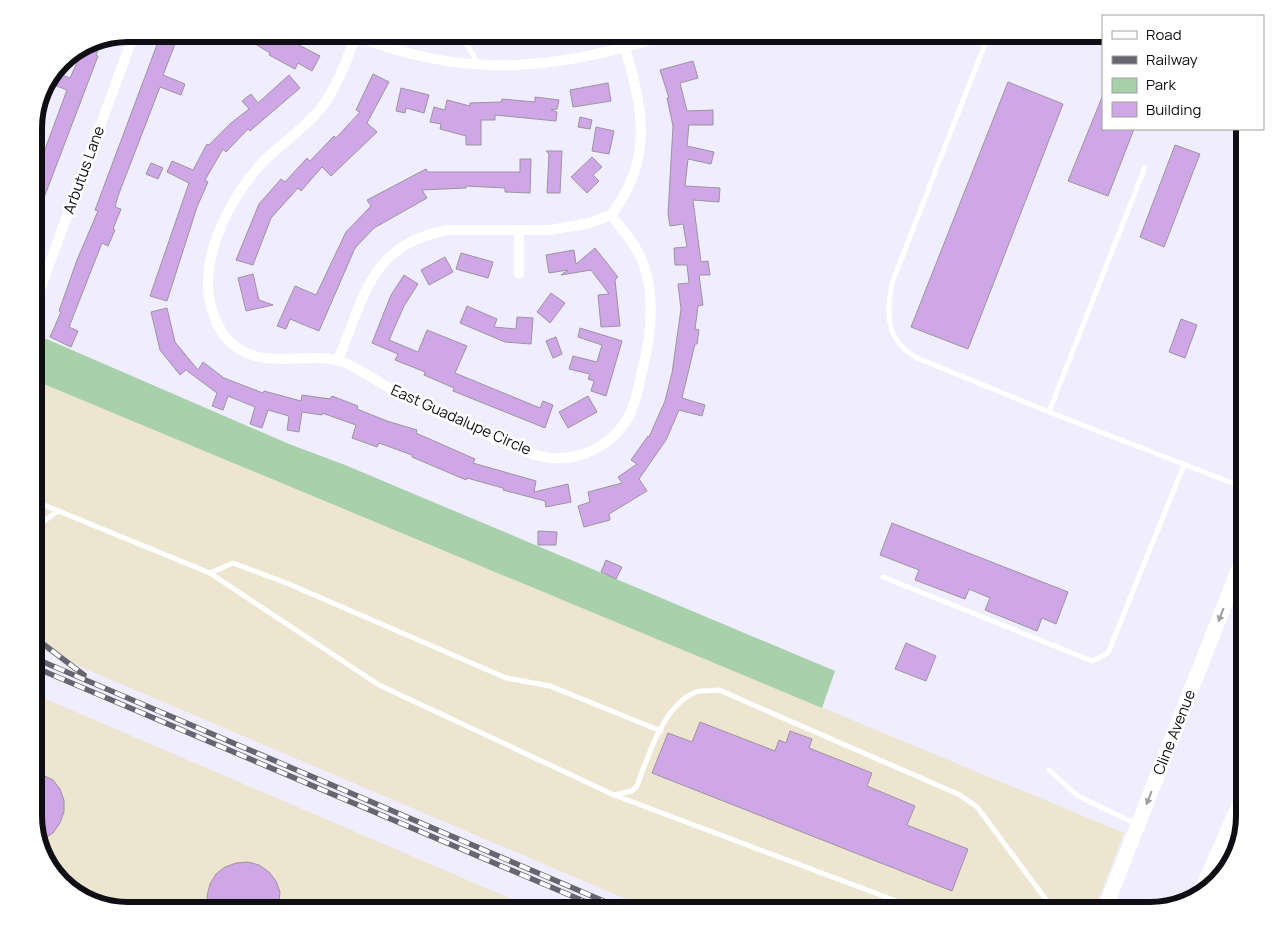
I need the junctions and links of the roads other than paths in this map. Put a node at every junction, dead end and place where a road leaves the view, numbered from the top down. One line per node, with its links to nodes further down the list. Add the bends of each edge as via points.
1 (131, 42): 13 (street, Arbutus Lane)
2 (351, 42): 14 (street, via 339,79 324,104 264,162 237,197 216,242 208,279 214,318 236,348 270,359)
3 (374, 42): 8 (street, via 407,53)
4 (465, 42): 8 (lane)
5 (643, 42): 7 (street)
6 (985, 42): 15 (lane, via 892,283 887,309 892,333 904,351)
7 (625, 48): 8 (street, via 550,63); 10 (street, via 639,96 642,131 631,178)
8 (479, 65)
9 (1145, 167): 15 (lane)
10 (611, 215): 11 (street, via 604,220 550,230); 14 (street, East Guadalupe Circle, via 638,252 644,266 650,294 650,326 646,355 630,413 613,437 591,451 564,458 527,452 430,409)
11 (519, 231): 12 (street); 14 (street, via 465,228 431,233 390,254 378,269)
12 (519, 274)
13 (43, 282)
14 (338, 360)
15 (1049, 412): 16 (lane)
16 (1184, 465): 17 (lane); 22 (lane, via 1108,653 1092,661)
17 (1236, 485)
18 (43, 505): 19 (lane)
19 (58, 511): 20 (lane); 21 (lane)
20 (43, 522)
21 (210, 573): 24 (lane, via 233,563 506,678 550,686); 26 (lane, via 379,685)
22 (883, 576)
23 (1236, 576): 29 (main road, Cline Avenue, one-way to 29)
24 (661, 731): 26 (lane, via 637,786 632,791); 33 (lane, via 668,714 681,700 697,692 719,690 960,795 977,807)
25 (1049, 770): 29 (lane, via 1078,796)
26 (614, 795): 32 (lane)
27 (1236, 813): 30 (highway)
28 (1236, 819): 30 (highway)
29 (1138, 826): 34 (main road, Cline Avenue)
30 (1224, 846): 31 (highway)
31 (1209, 879)
32 (899, 902)
33 (1048, 902)
34 (1108, 902)

